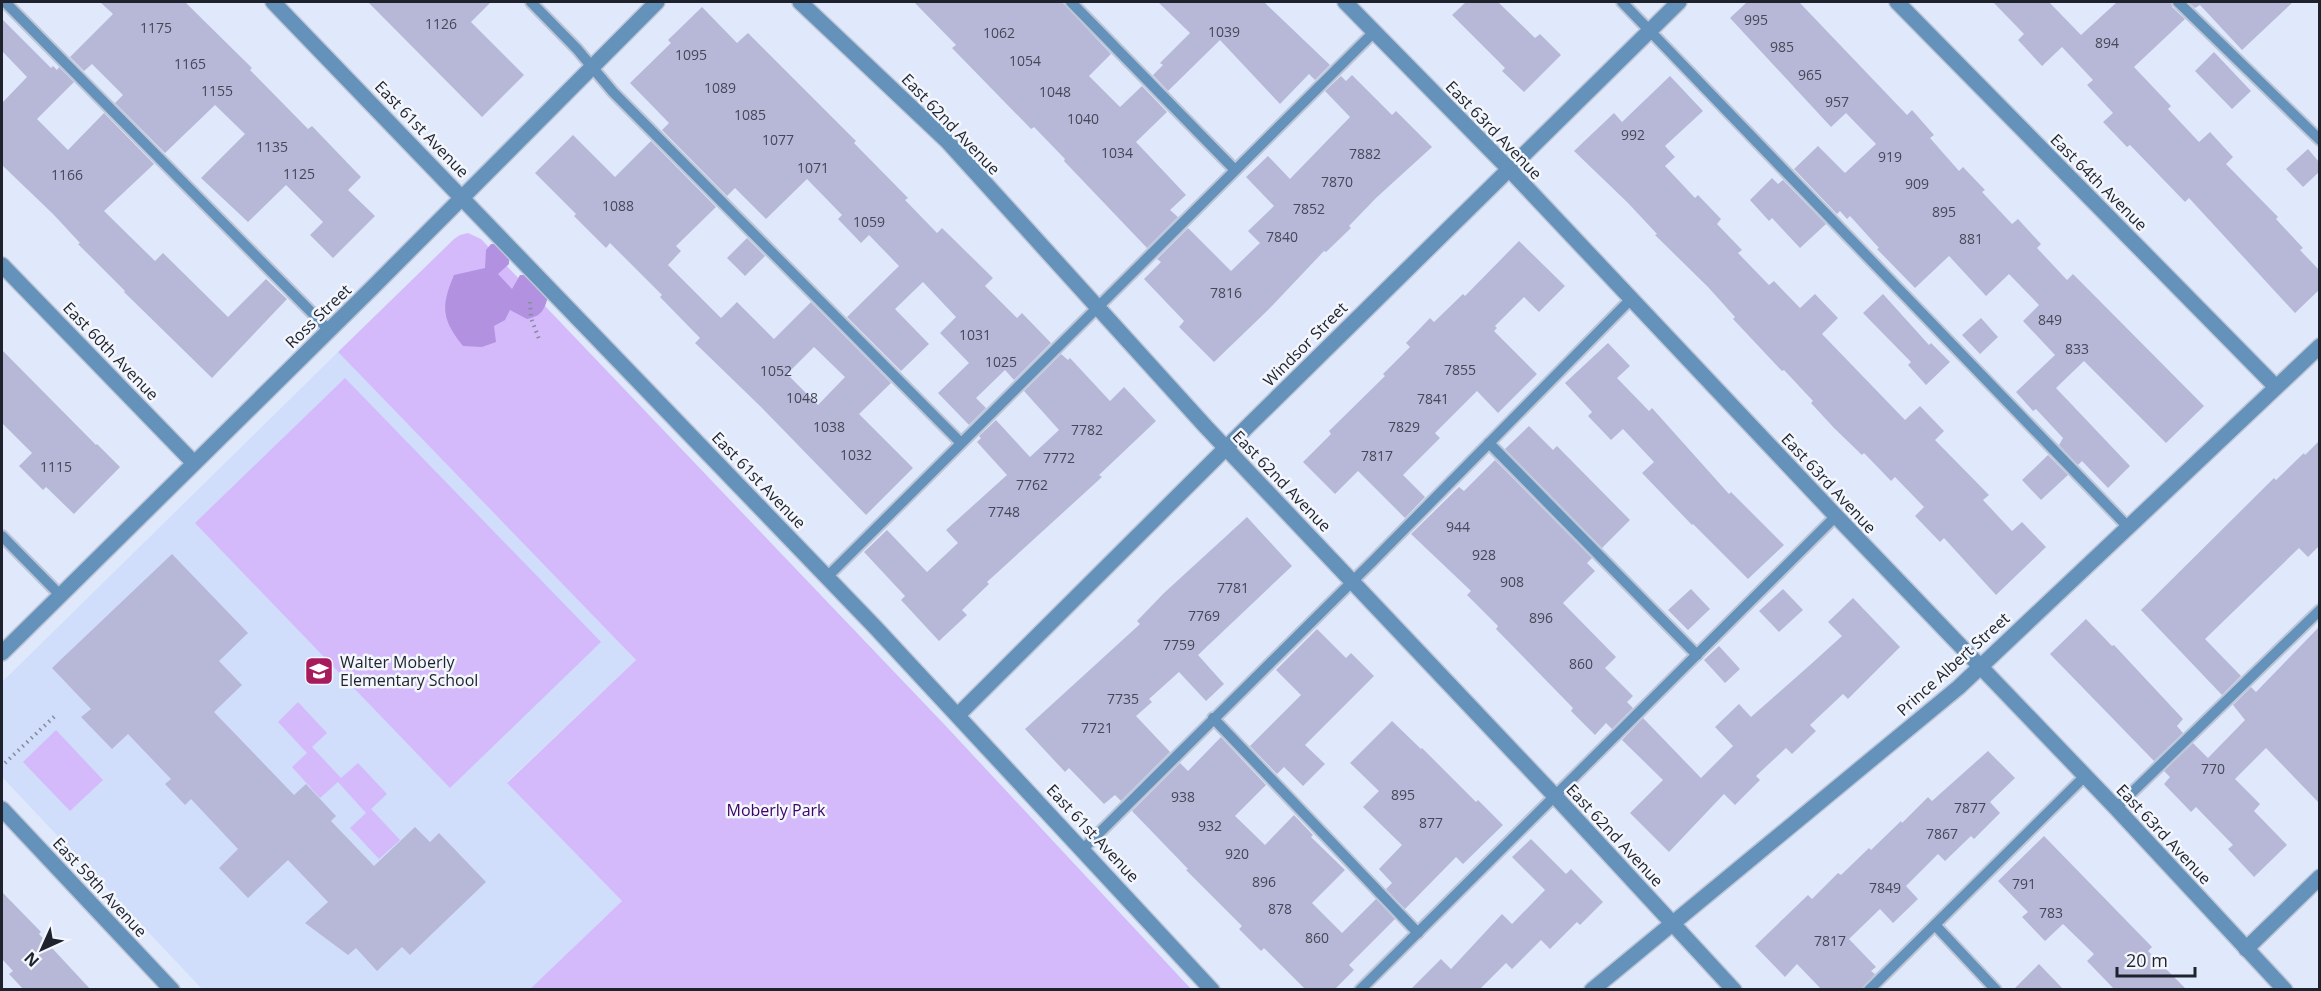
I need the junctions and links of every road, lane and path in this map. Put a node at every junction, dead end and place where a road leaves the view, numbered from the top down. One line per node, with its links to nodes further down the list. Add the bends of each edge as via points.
1 (5, 2): 23 (lane)
2 (273, 2): 18 (street, East 61st Avenue)
3 (531, 2): 14 (lane)
4 (657, 2): 14 (street, Ross Street)
5 (800, 2): 22 (street, East 62nd Avenue, via 946,141)
6 (1071, 2): 17 (lane)
7 (1345, 2): 13 (street, East 63rd Avenue)
8 (1622, 2): 12 (lane)
9 (1679, 2): 12 (street, Windsor Street)
10 (1897, 2): 26 (street, East 64th Avenue)
11 (2178, 2): 15 (lane)
12 (1649, 29): 16 (street, Windsor Street); 32 (lane)
13 (1374, 32): 16 (street, East 63rd Avenue); 17 (lane)
14 (592, 67): 18 (street, Ross Street); 27 (lane, via 613,93)
15 (2319, 140)
16 (1508, 168): 20 (street, East 63rd Avenue); 29 (street, Windsor Street)
17 (1234, 169): 22 (lane)
18 (463, 197): 23 (street, Ross Street); 34 (street, East 61st Avenue)
19 (2, 265): 30 (street, East 60th Avenue)
20 (1631, 299): 28 (lane); 31 (street, East 63rd Avenue)
21 (530, 302): 24 (path)
22 (1097, 309): 27 (lane); 29 (street, East 62nd Avenue)
23 (328, 330): 30 (street, Ross Street)
24 (539, 339)
25 (2319, 346): 26 (street, Prince Albert Street)
26 (2276, 387): 32 (street, Prince Albert Street)
27 (961, 443): 34 (lane)
28 (1489, 443): 35 (lane); 39 (lane)
29 (1226, 448): 35 (street, East 62nd Avenue); 42 (street, Windsor Street)
30 (194, 463): 36 (street, Ross Street)
31 (1836, 516): 39 (lane); 40 (street, East 63rd Avenue)
32 (2128, 527): 40 (street, Prince Albert Street)
33 (2, 536): 36 (lane)
34 (827, 577): 42 (street, East 61st Avenue)
35 (1352, 581): 43 (lane); 46 (street, East 62nd Avenue)
36 (60, 596): 38 (street, Ross Street)
37 (2319, 610): 48 (lane)
38 (2, 653)
39 (1697, 655): 46 (lane)
40 (1980, 667): 45 (street, East 63rd Avenue); 51 (street, Prince Albert Street)
41 (57, 714): 44 (path)
42 (958, 715): 49 (street, East 61st Avenue)
43 (1213, 718): 49 (lane); 53 (lane)
44 (5, 763)
45 (2085, 776): 48 (street, East 63rd Avenue); 52 (lane)
46 (1554, 795): 51 (street, East 62nd Avenue); 53 (lane)
47 (2, 808): 55 (street, East 59th Avenue)
48 (2116, 808): 54 (street, East 63rd Avenue)
49 (1083, 849): 56 (street, East 61st Avenue)
50 (2319, 877): 54 (street)
51 (1672, 922): 58 (street, Prince Albert Street); 59 (street, East 62nd Avenue)
52 (1935, 925): 60 (lane); 61 (lane)
53 (1418, 933): 57 (lane)
54 (2246, 949): 62 (street, East 63rd Avenue)
55 (172, 990)
56 (1212, 990)
57 (1359, 990)
58 (1592, 990)
59 (1734, 990)
60 (1869, 990)
61 (1996, 990)
62 (2285, 990)

